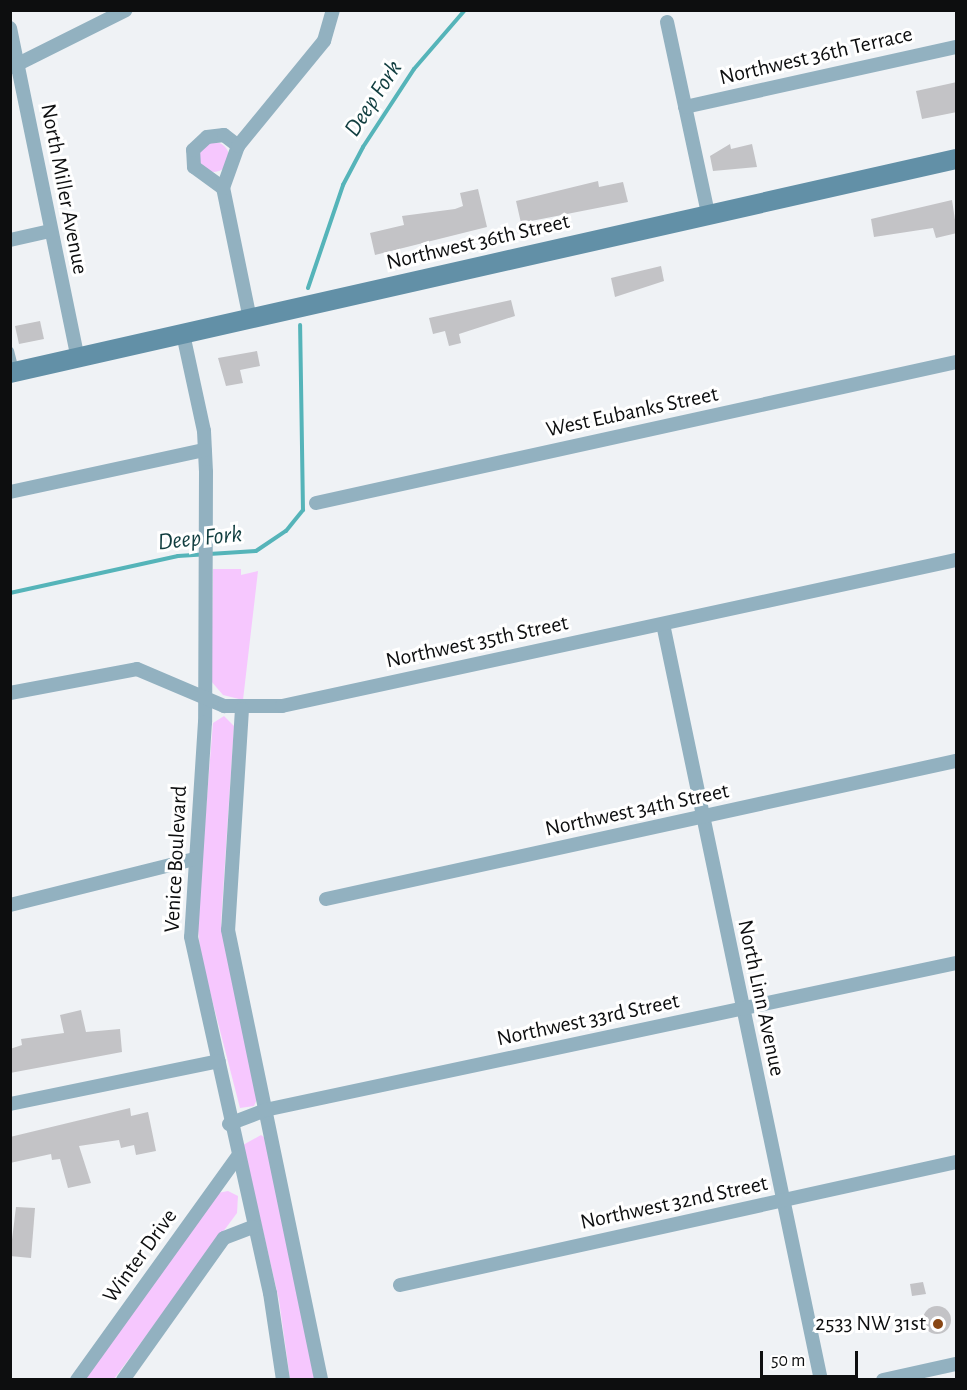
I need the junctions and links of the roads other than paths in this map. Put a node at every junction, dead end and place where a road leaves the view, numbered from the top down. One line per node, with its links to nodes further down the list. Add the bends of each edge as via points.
1 (126, 10): 6 (street)
2 (333, 10): 8 (street, via 324,41)
3 (667, 22): 7 (street)
4 (10, 28): 6 (street, North Miller Avenue)
5 (957, 47): 7 (street, Northwest 36th Terrace)
6 (14, 65): 12 (street, North Miller Avenue)
7 (685, 107): 11 (street)
8 (238, 147): 10 (street); 10 (street, via 224,135 207,137 194,150 194,167)
9 (957, 159): 11 (street, Northwest 36th Street)
10 (223, 188): 14 (street)
11 (708, 214): 14 (street, Northwest 36th Street)
12 (50, 231): 13 (street); 17 (street, North Miller Avenue)
13 (10, 240)
14 (250, 319): 15 (street, Northwest 36th Street)
15 (183, 334): 17 (street, Northwest 36th Street); 20 (street, Venice Boulevard)
16 (10, 350): 19 (lane)
17 (78, 358): 19 (street, Northwest 36th Street)
18 (957, 362): 22 (street, West Eubanks Street)
19 (13, 373)
20 (205, 450): 21 (street); 26 (street, Venice Boulevard)
21 (10, 492)
22 (316, 503)
23 (957, 560): 24 (street, Northwest 35th Street)
24 (663, 624): 27 (street, Northwest 35th Street, via 282,706); 29 (street, North Linn Avenue)
25 (10, 693): 26 (street, Northwest 35th Street, via 137,669)
26 (206, 699): 27 (street, Northwest 35th Street); 30 (street, Venice Boulevard)
27 (242, 709): 37 (street, via 228,930)
28 (957, 761): 29 (street, Northwest 34th Street)
29 (703, 817): 31 (street, Northwest 34th Street); 34 (street, North Linn Avenue)
30 (195, 859): 32 (street); 35 (street, Venice Boulevard, via 191,937)
31 (326, 899)
32 (10, 905)
33 (957, 963): 34 (street, Northwest 33rd Street)
34 (742, 1009): 37 (street, Northwest 33rd Street); 41 (street, North Linn Avenue)
35 (219, 1061): 36 (street); 38 (street, Venice Boulevard)
36 (10, 1104)
37 (265, 1110): 38 (street, Northwest 33rd Street); 48 (street)
38 (229, 1124): 39 (street, Venice Boulevard)
39 (237, 1157): 42 (street, Venice Boulevard); 45 (street, Winter Drive)
40 (957, 1162): 41 (street, Northwest 32nd Street)
41 (783, 1200): 43 (street, Northwest 32nd Street); 49 (street, North Linn Avenue)
42 (253, 1227): 46 (street, via 224,1238); 47 (street, Venice Boulevard)
43 (400, 1285)
44 (957, 1364): 50 (street)
45 (77, 1380)
46 (123, 1380)
47 (283, 1380)
48 (321, 1380)
49 (821, 1380)
50 (883, 1380)

